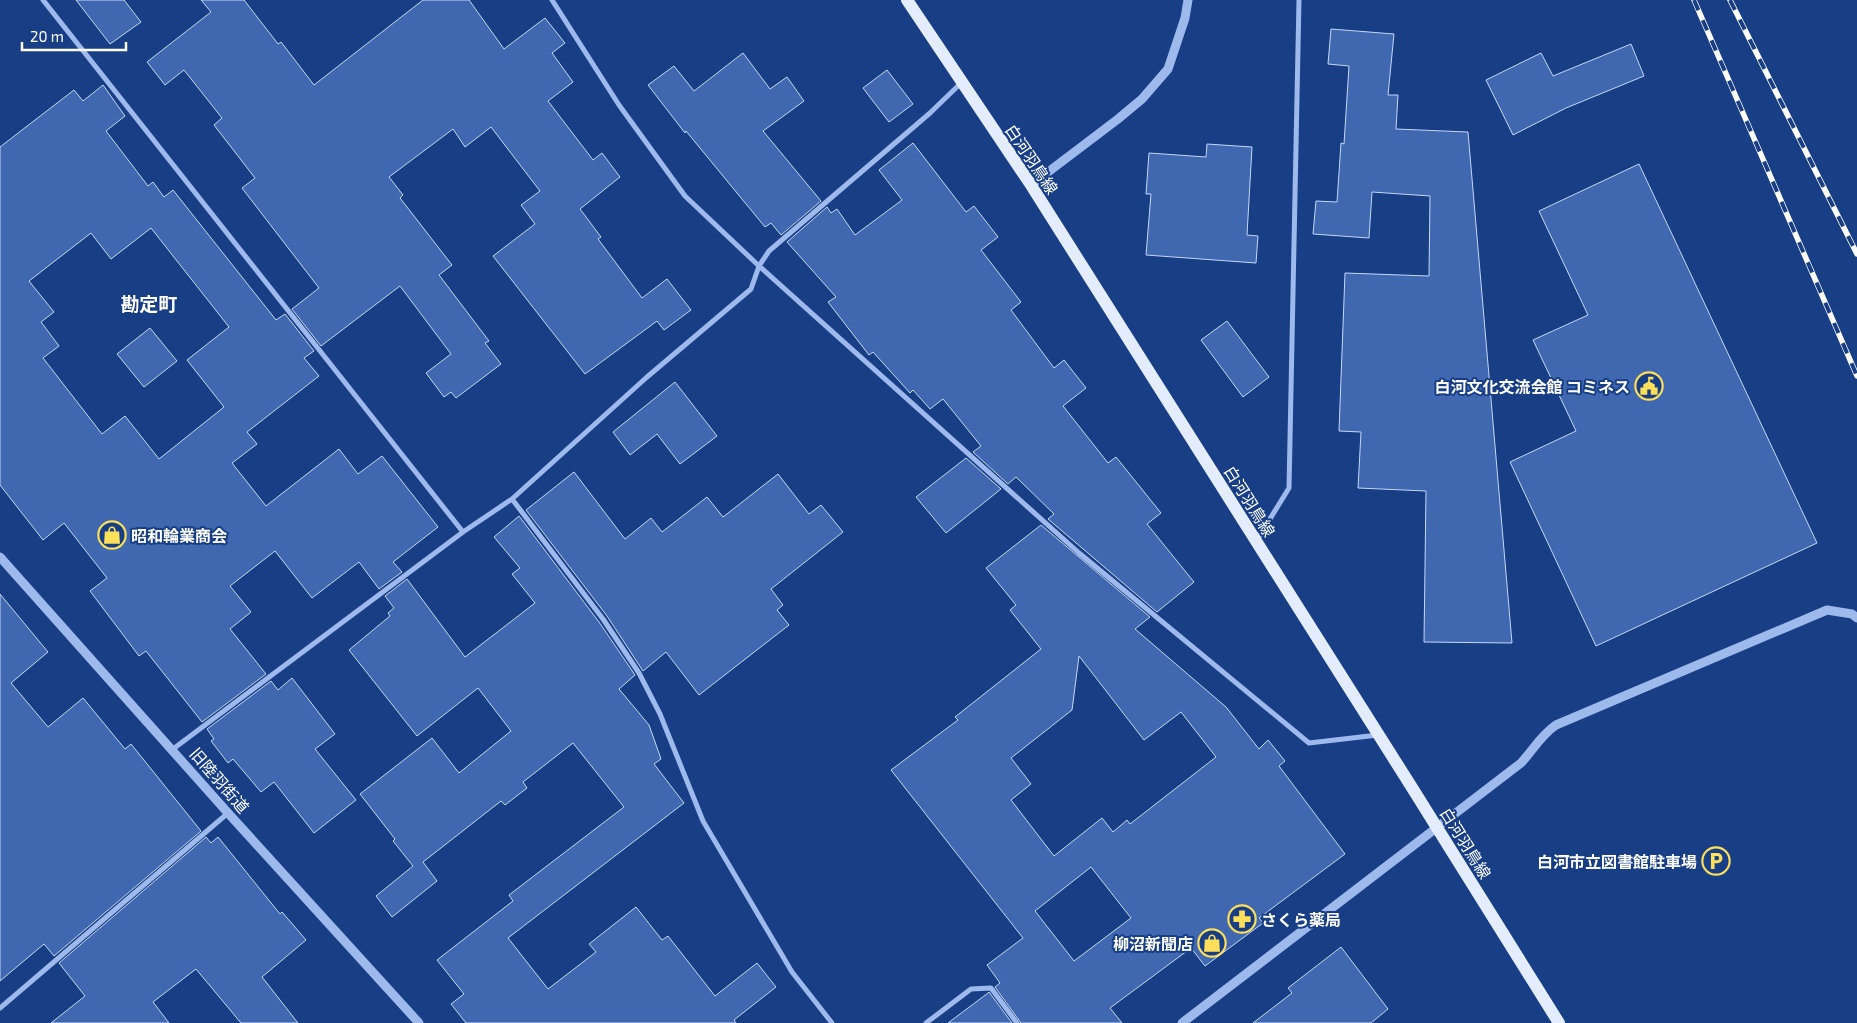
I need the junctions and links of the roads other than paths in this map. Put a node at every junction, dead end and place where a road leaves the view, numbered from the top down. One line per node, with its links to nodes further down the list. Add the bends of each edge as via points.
1 (43, 0): 10 (street)
2 (552, 0): 8 (street, via 619,105 685,196)
3 (907, 0): 6 (main road, 白河羽鳥線)
4 (1188, 0): 7 (street, via 1168,69 1124,114)
5 (1299, 0): 11 (street, via 1289,488)
6 (961, 83): 7 (main road, 白河羽鳥線); 8 (street, via 769,250)
7 (1031, 185): 11 (main road, 白河羽鳥線)
8 (759, 266): 9 (street, via 751,289 647,377); 14 (street, via 1079,553 1309,743)
9 (512, 499): 10 (street); 20 (street, via 603,619 639,673 660,714 703,821 792,972)
10 (463, 532): 15 (street)
11 (1256, 542): 14 (main road, 白河羽鳥線)
12 (0, 557): 15 (street, 旧陸羽街道)
13 (1857, 618): 17 (street, via 1852,614 1828,610 1556,725 1545,732 1521,763)
14 (1378, 734): 17 (main road, 白河羽鳥線)
15 (173, 749): 16 (street, 旧陸羽街道)
16 (228, 812): 18 (street); 19 (street, 旧陸羽街道)
17 (1437, 827): 23 (street); 24 (main road, 白河羽鳥線)
18 (0, 1008)
19 (419, 1023)
20 (832, 1023)
21 (926, 1023): 22 (street, via 971,989 991,988)
22 (1017, 1023)
23 (1182, 1023)
24 (1559, 1023)

